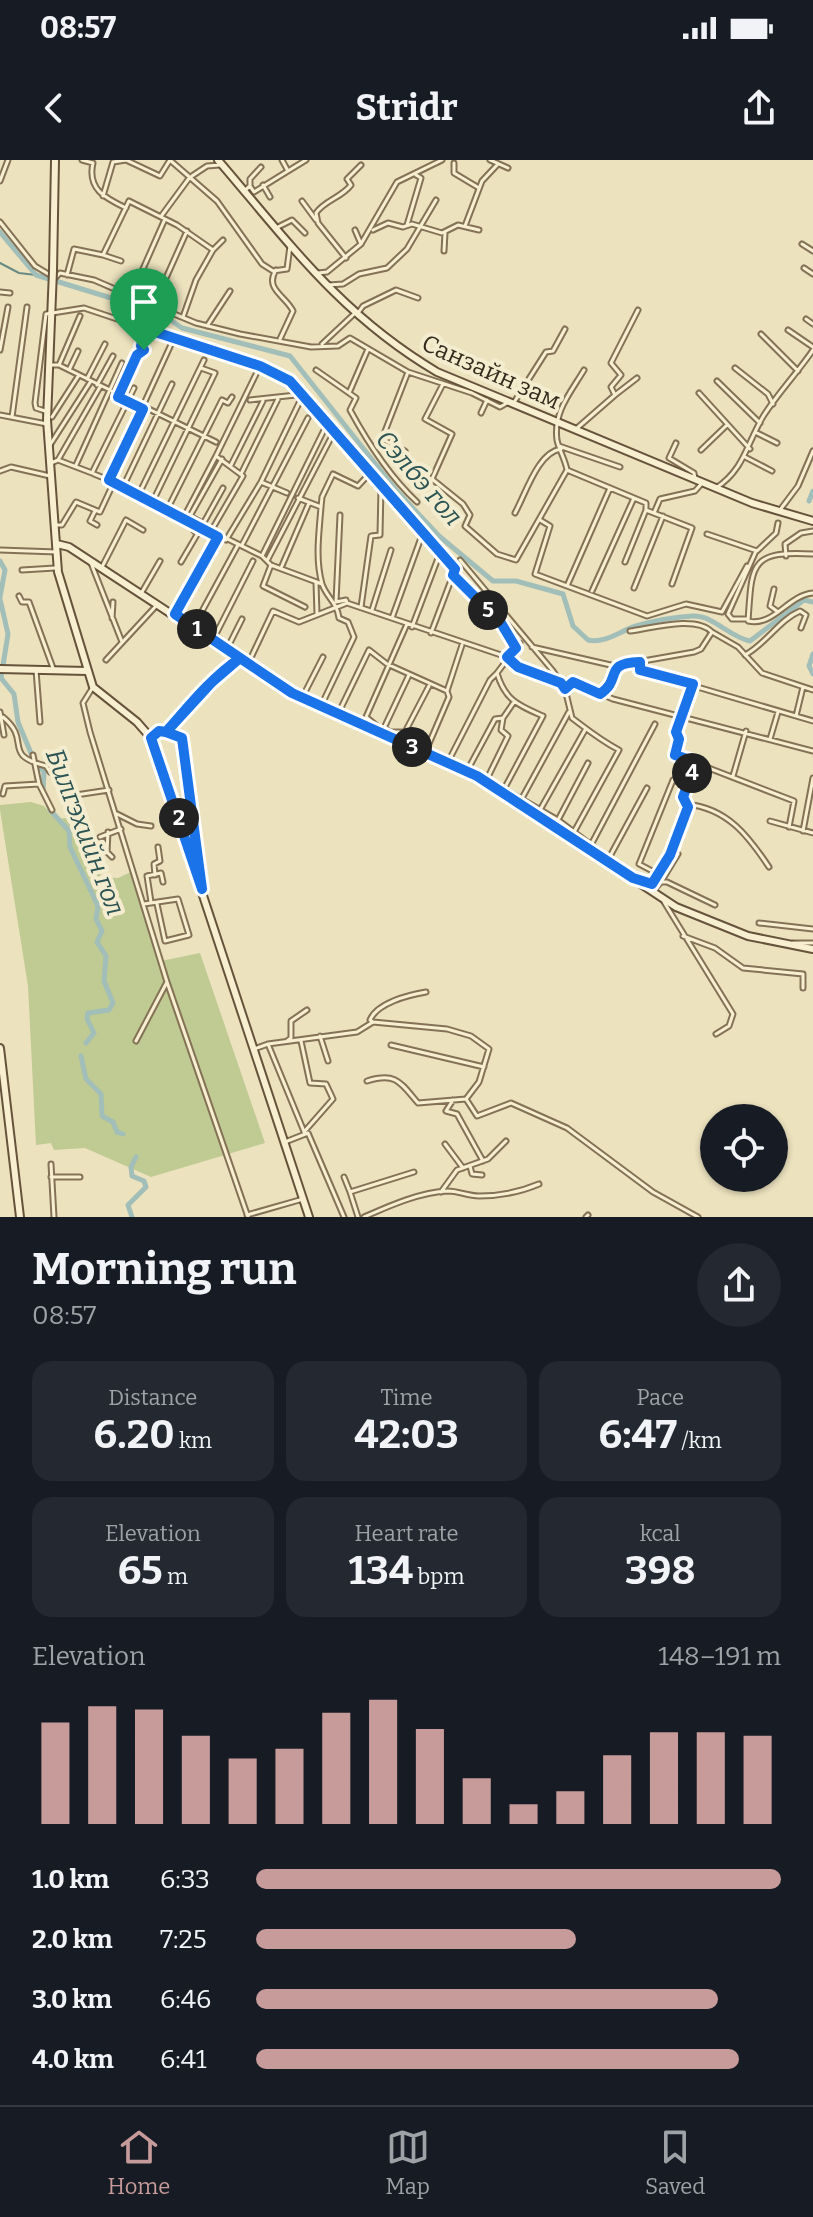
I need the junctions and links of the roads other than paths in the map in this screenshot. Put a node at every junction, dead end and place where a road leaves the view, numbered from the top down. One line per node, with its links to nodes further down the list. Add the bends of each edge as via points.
1 (8, 160): 18 (street)
2 (55, 160): 67 (main road, bridge)
3 (82, 160): 22 (street, via 93,163 90,175)
4 (170, 160): 17 (street); 22 (street, via 160,176 126,160 113,162)
5 (282, 160): 15 (street)
6 (306, 160): 15 (street)
7 (442, 160): 16 (street)
8 (490, 160): 11 (street)
9 (221, 163): 17 (street); 20 (main road, Санзайн зам)
10 (454, 163): 21 (street, via 454,173)
11 (498, 164): 14 (street); 21 (street)
12 (361, 165): 31 (street, via 350,173 346,191 318,209)
13 (261, 167): 20 (street)
14 (508, 168)
15 (288, 171): 19 (street)
16 (415, 174): 32 (street, via 421,178); 40 (street, via 390,190)
17 (191, 177): 28 (street); 53 (street, via 217,201 262,264)
18 (0, 181)
19 (263, 185): 20 (street, via 254,192); 23 (street)
20 (247, 188): 35 (main road, Санзайн зам)
21 (479, 188): 34 (street)
22 (103, 196): 26 (street)
23 (270, 197)
24 (436, 200): 33 (street)
25 (302, 201): 31 (street)
26 (126, 208): 28 (street, via 129,201); 49 (street)
27 (289, 213): 29 (street)
28 (163, 218): 38 (street); 61 (street)
29 (292, 220): 35 (street); 39 (street)
30 (0, 222): 56 (street, via 35,266 55,278)
31 (318, 223): 50 (street)
32 (407, 225): 33 (street); 40 (street, via 383,223)
33 (421, 226): 41 (street); 57 (street, via 402,256 387,268)
34 (465, 226): 37 (street); 41 (street, via 452,226)
35 (276, 228): 45 (main road, Санзайн зам)
36 (355, 230): 43 (street)
37 (479, 230)
38 (187, 231): 46 (street); 63 (street, via 166,278)
39 (305, 233)
40 (370, 233): 43 (street)
41 (445, 233): 47 (street)
42 (223, 240): 46 (street)
43 (361, 244): 50 (street)
44 (802, 244): 48 (street)
45 (290, 246): 53 (street, via 289,266); 54 (main road, Санзайн зам)
46 (213, 250): 70 (street)
47 (444, 251)
48 (813, 251)
49 (103, 255): 51 (street); 56 (street, via 74,249)
50 (346, 258): 54 (street, via 327,272)
51 (121, 261)
52 (804, 268): 55 (street)
53 (276, 270): 79 (street, via 275,291 293,311)
54 (311, 271): 57 (main road, Санзайн зам)
55 (813, 274)
56 (67, 275): 61 (street)
57 (325, 286): 68 (main road, Санзайн зам)
58 (230, 291): 73 (street)
59 (0, 292): 60 (street)
60 (10, 293)
61 (131, 296): 63 (street)
62 (418, 298): 68 (street, via 396,290)
63 (145, 302): 70 (street)
64 (8, 307): 84 (street)
65 (27, 307): 123 (street)
66 (638, 310): 109 (street, via 611,363 621,375 611,387)
67 (52, 312): 74 (street, via 84,308); 89 (main road); 124 (street, via 45,316 35,403)
68 (355, 315): 81 (street); 117 (main road, Санзайн зам, via 437,372)
69 (80, 316): 89 (street)
70 (183, 317): 73 (street)
71 (806, 319): 72 (street)
72 (813, 324)
73 (207, 326): 79 (street)
74 (146, 329): 78 (street); 110 (street, via 144,350)
75 (565, 329): 117 (street)
76 (788, 330): 82 (street)
77 (761, 334): 96 (street)
78 (174, 338): 90 (street); 119 (street)
79 (280, 339): 81 (street)
80 (105, 344): 100 (street)
81 (320, 345): 83 (street, via 338,346 346,338)
82 (813, 348): 96 (street)
83 (368, 349): 97 (street); 107 (street)
84 (0, 350)
85 (78, 351): 93 (street)
86 (113, 356): 104 (street)
87 (204, 360): 91 (street)
88 (122, 363): 106 (street)
89 (55, 365): 93 (street); 124 (main road)
90 (260, 366): 130 (street, via 290,381); 145 (street)
91 (201, 368): 126 (street); 131 (street, via 215,373)
92 (735, 368): 118 (street)
93 (69, 370): 98 (street)
94 (316, 370): 107 (street)
95 (584, 370): 127 (street)
96 (798, 371): 118 (street)
97 (408, 372): 103 (street); 143 (street, via 382,439)
98 (79, 375): 100 (street); 124 (street)
99 (637, 378): 109 (street)
100 (89, 380): 104 (street); 139 (street)
101 (717, 381): 128 (street)
102 (172, 384): 122 (street)
103 (443, 384): 115 (street); 187 (street, via 425,419 452,434 432,478 469,513 464,524 497,554 514,561)
104 (99, 386): 106 (street); 148 (street)
105 (134, 388): 116 (street)
106 (109, 392): 110 (street); 150 (street)
107 (349, 393): 172 (street, via 356,398 350,410 362,433)
108 (699, 393): 129 (street)
109 (615, 395): 132 (street)
110 (118, 397): 116 (street)
111 (232, 397): 135 (street, via 228,403 222,400)
112 (278, 399): 114 (street); 157 (street); 161 (street, via 301,399)
113 (250, 400): 114 (street)
114 (263, 400): 149 (street)
115 (487, 400): 117 (street, via 504,408); 120 (street)
116 (127, 401): 119 (street); 156 (street)
117 (511, 403): 127 (main road, Санзайн зам)
118 (773, 404): 128 (street)
119 (143, 409): 122 (street); 159 (street)
120 (481, 413)
121 (0, 415): 123 (street)
122 (157, 415): 126 (street); 163 (street)
123 (12, 417): 124 (street)
124 (49, 417): 139 (main road)
125 (308, 418): 165 (street)
126 (172, 422): 131 (street); 169 (street)
127 (557, 422): 132 (main road, Санзайн зам); 140 (street)
128 (760, 423): 134 (street)
129 (728, 425): 141 (street); 142 (street)
130 (326, 426): 133 (street); 175 (street)
131 (188, 428): 135 (street); 173 (street)
132 (576, 429): 160 (main road, Санзайн зам)
133 (334, 432): 155 (street); 170 (street)
134 (757, 433): 138 (street); 141 (street)
135 (205, 436): 136 (street); 178 (street)
136 (216, 442)
137 (676, 443): 160 (street, via 669,458)
138 (777, 443)
139 (49, 446): 148 (main road)
140 (560, 448): 151 (street); 152 (street); 182 (street, via 542,461)
141 (750, 449): 146 (street)
142 (701, 450)
143 (405, 451)
144 (813, 451): 181 (street, via 798,486)
145 (216, 456): 147 (street); 186 (street)
146 (745, 457): 154 (street); 167 (street)
147 (222, 459): 149 (street); 192 (street, via 190,516)
148 (54, 462): 150 (street); 158 (main road)
149 (231, 465): 157 (street)
150 (76, 466): 156 (street)
151 (620, 467)
152 (567, 470): 166 (street); 187 (street)
153 (0, 471): 158 (street, via 11,467)
154 (772, 471)
155 (371, 472): 162 (street); 176 (street, via 358,486 333,474)
156 (92, 473): 159 (street)
157 (241, 474): 195 (street)
158 (52, 476): 190 (main road)
159 (111, 481): 163 (street); 180 (street, via 100,512)
160 (699, 481): 167 (main road, Санзайн зам); 183 (street, via 695,491 660,499)
161 (261, 482): 165 (street); 199 (street)
162 (382, 485): 196 (street); 238 (street, via 382,527 380,538 371,536)
163 (123, 487): 169 (street)
164 (223, 488): 192 (street)
165 (274, 488): 168 (street); 201 (street)
166 (610, 488): 171 (street); 227 (street)
167 (716, 488): 181 (main road, Санзайн зам)
168 (287, 493)
169 (138, 496): 173 (street)
170 (298, 498): 174 (street); 177 (street)
171 (634, 498): 179 (street, via 646,503); 230 (street)
172 (417, 502)
173 (152, 503): 178 (street)
174 (309, 503): 176 (street); 220 (street)
175 (287, 505): 177 (street); 208 (street)
176 (321, 507): 225 (street)
177 (294, 508): 217 (street)
178 (167, 510): 186 (street)
179 (646, 510): 183 (street); 216 (street)
180 (95, 511): 190 (street, via 76,502 62,525); 191 (street, via 90,521)
181 (777, 512): 188 (main road, Санзайн зам)
182 (515, 513)
183 (654, 513): 185 (street)
184 (340, 515): 236 (street)
185 (663, 516): 226 (street, via 692,528); 228 (street)
186 (184, 518): 192 (street)
187 (540, 520): 227 (street, via 550,526 534,572)
188 (813, 521)
189 (778, 523): 205 (street, via 776,533)
190 (55, 525): 200 (main road)
191 (97, 525)
192 (200, 526): 195 (street); 215 (street)
193 (143, 530): 219 (street, via 126,520)
194 (813, 531): 209 (street, via 785,544)
195 (210, 533): 198 (street)
196 (423, 533): 206 (street); 243 (street)
197 (707, 534): 205 (street)
198 (218, 537): 199 (street); 241 (street)
199 (226, 540): 201 (street)
200 (57, 544): 202 (main road); 202 (main road); 203 (street); 222 (main road)
201 (240, 546): 208 (street); 248 (street)
202 (69, 547): 211 (main road)
203 (0, 550)
204 (391, 550): 239 (street)
205 (758, 550): 210 (street); 218 (street)
206 (440, 553): 223 (street, via 455,569); 247 (street)
207 (813, 554): 209 (street)
208 (262, 556): 217 (street)
209 (786, 556): 210 (street, via 773,553)
210 (765, 558): 246 (street, via 750,580)
211 (91, 560): 219 (main road); 244 (street)
212 (460, 560): 257 (street)
213 (160, 561): 231 (street)
214 (253, 561): 253 (street)
215 (181, 562)
216 (625, 562)
217 (269, 563): 220 (street); 237 (street, via 263,586)
218 (747, 566): 227 (street, via 721,613 688,604 647,616); 246 (street, via 747,577 728,614)
219 (102, 567): 231 (main road)
220 (281, 568): 224 (street)
221 (22, 570): 222 (street)
222 (58, 571): 271 (main road)
223 (453, 575): 252 (street); 262 (street, via 513,638 516,648)
224 (316, 583): 225 (street); 242 (street)
225 (322, 584): 236 (street)
226 (672, 584)
227 (567, 586)
228 (634, 588)
229 (774, 589): 240 (street, via 770,606)
230 (592, 591)
231 (142, 592): 235 (main road)
232 (813, 593): 240 (street, via 798,596)
233 (19, 596): 270 (street, via 29,602 38,620)
234 (113, 602): 244 (street)
235 (158, 603): 241 (main road); 254 (street)
236 (337, 603): 238 (street, via 346,600); 242 (street); 285 (street, via 339,618 348,622 354,637)
237 (305, 607)
238 (361, 607): 239 (street)
239 (372, 610): 243 (street)
240 (778, 612): 246 (street, via 757,623)
241 (175, 614): 248 (main road)
242 (317, 614): 265 (street, via 299,622 273,611)
243 (392, 618): 247 (street)
244 (112, 619): 254 (street)
245 (242, 619): 258 (street)
246 (748, 619)
247 (410, 625): 252 (street); 266 (street)
248 (193, 627): 253 (main road)
249 (801, 628): 259 (street, via 806,615 800,611 764,645)
250 (630, 631): 251 (street, via 684,624)
251 (712, 632): 259 (street); 264 (street, via 698,651)
252 (431, 633): 255 (street)
253 (213, 640): 258 (main road)
254 (122, 642): 263 (street)
255 (463, 643): 262 (street); 281 (street)
256 (520, 643): 262 (street)
257 (532, 647): 267 (street); 274 (street)
258 (227, 649): 261 (main road)
259 (745, 655): 278 (street, via 762,673)
260 (323, 657): 283 (street)
261 (240, 658): 265 (main road); 300 (street)
262 (510, 659): 272 (street); 274 (street)
263 (106, 660)
264 (640, 662): 267 (street); 276 (street, via 640,670)
265 (248, 664): 283 (main road)
266 (387, 664): 273 (street); 289 (street, via 369,650); 298 (street, via 366,717)
267 (615, 666): 282 (street)
268 (0, 669): 269 (main road)
269 (36, 670): 270 (main road); 295 (street)
270 (53, 670): 271 (main road)
271 (87, 671): 277 (main road)
272 (497, 673): 284 (street); 308 (street)
273 (409, 675): 275 (street); 301 (street, via 384,728)
274 (561, 683): 279 (street)
275 (430, 684): 281 (street); 301 (street, via 405,732)
276 (693, 684): 287 (street); 290 (street)
277 (93, 687): 303 (main road); 320 (street, via 83,703)
278 (803, 687): 280 (street); 291 (street)
279 (565, 689): 282 (street, via 573,682); 286 (street)
280 (813, 690)
281 (447, 691): 306 (street)
282 (600, 694): 290 (street)
283 (302, 698): 285 (main road)
284 (514, 702): 293 (street); 321 (street, via 543,716)
285 (321, 707): 289 (main road)
286 (570, 711): 297 (street); 324 (street)
287 (778, 711): 291 (street); 304 (street)
288 (0, 712): 292 (street)
289 (338, 714): 298 (main road)
290 (682, 714): 299 (street); 309 (street, via 675,755)
291 (796, 716): 294 (street)
292 (3, 717): 302 (street); 311 (street, via 14,728 21,757)
293 (503, 718): 312 (street, via 495,719); 316 (street, via 501,730 508,736)
294 (813, 721)
295 (40, 722)
296 (655, 724): 341 (street)
297 (585, 730): 327 (street); 338 (street, via 619,750)
298 (376, 731): 301 (main road)
299 (746, 731): 304 (street); 314 (street)
300 (166, 732): 303 (street); 352 (street, via 182,738)
301 (389, 734): 306 (main road)
302 (4, 735)
303 (151, 738): 352 (main road)
304 (770, 739): 305 (street)
305 (813, 751)
306 (425, 753): 308 (main road)
307 (33, 755): 311 (street)
308 (448, 762): 312 (main road)
309 (696, 762): 314 (street); 318 (street)
310 (588, 763): 329 (street)
311 (36, 764): 313 (street); 317 (street)
312 (467, 771): 316 (main road)
313 (50, 772)
314 (733, 776): 333 (street, via 794,801)
315 (813, 778): 336 (street)
316 (486, 781): 321 (main road)
317 (39, 784): 322 (street, via 10,784); 326 (street)
318 (687, 785): 325 (street); 347 (street, via 673,780 639,864)
319 (647, 788): 345 (street)
320 (109, 790): 323 (street); 328 (street)
321 (504, 790): 324 (main road)
322 (3, 794)
323 (69, 796)
324 (520, 800): 327 (main road)
325 (686, 804): 346 (street, via 739,825); 347 (street, via 674,847)
326 (52, 810)
327 (539, 812): 329 (street); 349 (main road)
328 (115, 813): 331 (street); 334 (street)
329 (558, 820): 338 (street)
330 (770, 821): 333 (street)
331 (140, 824): 332 (street); 335 (street)
332 (151, 826)
333 (789, 827): 336 (street)
334 (121, 829): 337 (street); 356 (street)
335 (144, 831)
336 (803, 831): 339 (street)
337 (108, 832): 340 (street); 344 (street, via 107,852)
338 (574, 832): 341 (street)
339 (813, 833)
340 (100, 837)
341 (592, 843): 345 (street)
342 (158, 847): 348 (street)
343 (678, 854): 351 (street)
344 (112, 857)
345 (609, 858): 349 (street)
346 (769, 867)
347 (658, 874): 349 (street, via 652,884)
348 (155, 875): 350 (street, via 161,873); 355 (street, via 146,880)
349 (634, 878): 353 (main road)
350 (163, 882)
351 (661, 882): 353 (street); 358 (street)
352 (202, 889): 378 (main road)
353 (653, 891): 354 (main road)
354 (662, 899): 361 (street); 363 (main road)
355 (151, 902): 356 (street); 357 (street)
356 (144, 904): 365 (street)
357 (157, 904): 357 (street, via 178,899 189,935 165,941)
358 (715, 905)
359 (759, 923): 360 (street)
360 (813, 929)
361 (683, 936): 366 (street, via 715,948 743,968 803,974); 370 (street, via 733,1014 729,1026)
362 (813, 943): 363 (street)
363 (781, 945): 364 (main road)
364 (813, 949)
365 (167, 982): 372 (street); 401 (street)
366 (803, 988)
367 (426, 992): 369 (street, via 380,1007)
368 (307, 1010): 373 (street, via 291,1021)
369 (373, 1022): 371 (street, via 365,1030); 380 (street, via 433,1026 471,1036 489,1047)
370 (716, 1034)
371 (320, 1036): 374 (street); 379 (street)
372 (136, 1041)
373 (287, 1041): 374 (street); 375 (street)
374 (301, 1041): 384 (street, via 310,1083 326,1084 333,1099)
375 (268, 1044): 378 (street); 384 (street)
376 (391, 1045): 380 (street)
377 (0, 1048): 402 (main road)
378 (254, 1049): 386 (main road)
379 (328, 1061)
380 (484, 1067): 383 (street)
381 (367, 1081): 382 (street, via 391,1077 418,1103)
382 (454, 1099): 383 (street); 388 (street, via 446,1111 457,1114)
383 (466, 1099): 408 (street, via 477,1116 511,1103 567,1128 653,1192)
384 (304, 1133): 386 (street); 405 (street)
385 (506, 1141): 388 (street)
386 (285, 1143): 400 (main road)
387 (445, 1144): 391 (street)
388 (483, 1161): 390 (street)
389 (51, 1164): 394 (street)
390 (470, 1166): 391 (street); 393 (street, via 472,1174)
391 (463, 1168): 399 (street)
392 (414, 1172): 398 (street)
393 (482, 1175)
394 (51, 1177): 395 (street); 403 (street)
395 (80, 1177)
396 (344, 1177): 398 (street)
397 (539, 1184): 399 (street, via 518,1193)
398 (350, 1192): 406 (street)
399 (441, 1192): 407 (street)
400 (303, 1199): 401 (street); 404 (main road)
401 (248, 1216)
402 (20, 1217)
403 (54, 1217)
404 (309, 1217)
405 (344, 1217)
406 (358, 1217)
407 (364, 1217)
408 (698, 1217)

